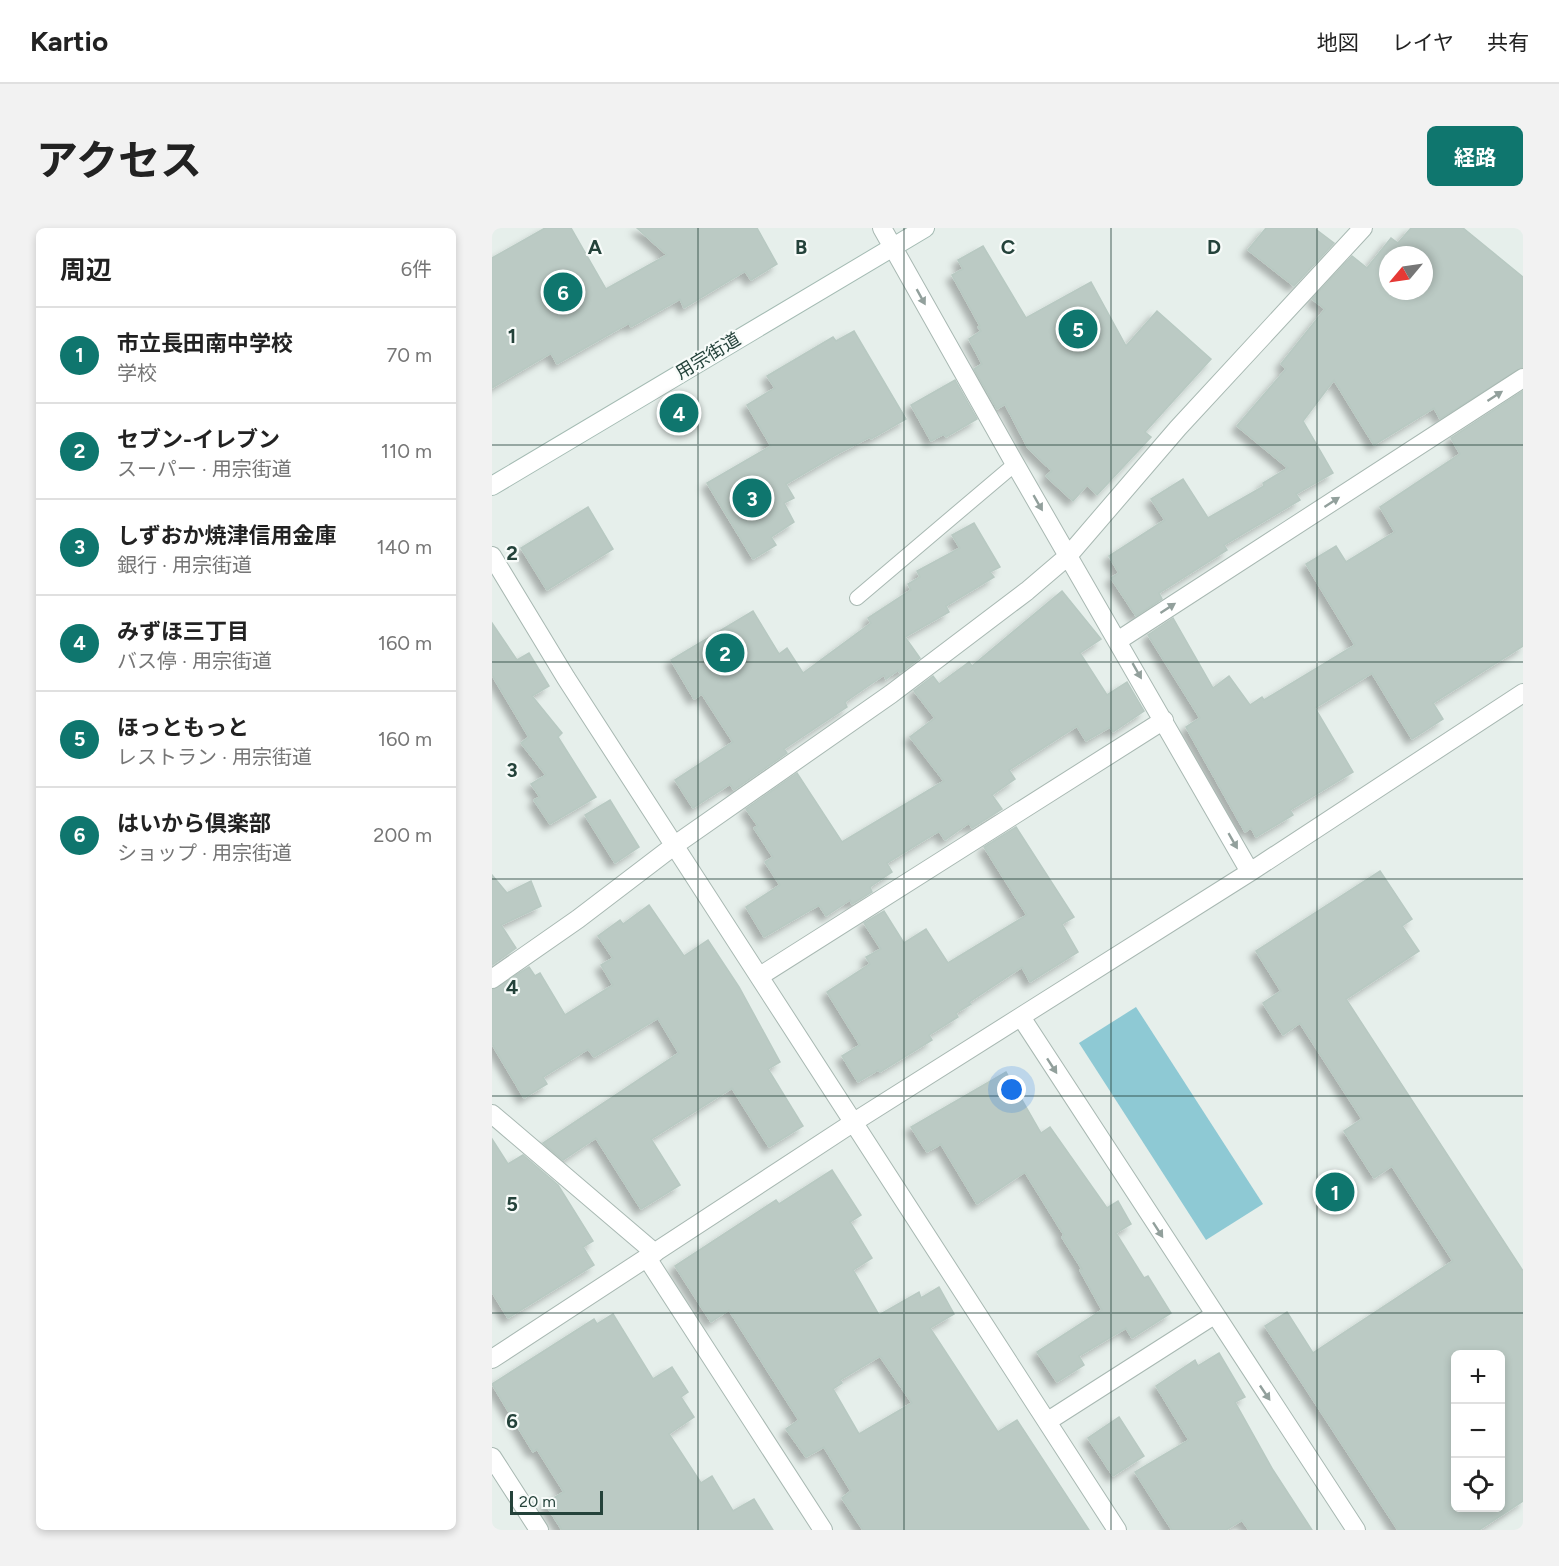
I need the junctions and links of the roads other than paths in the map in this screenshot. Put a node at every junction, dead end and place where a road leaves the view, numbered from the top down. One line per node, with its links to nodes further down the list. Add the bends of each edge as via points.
1 (882, 228): 4 (street)
2 (925, 228): 4 (street, 用宗街道)
3 (1363, 228): 8 (street, via 1178,428)
4 (893, 246): 6 (street, one-way to 6); 7 (street, 用宗街道)
5 (1523, 378): 11 (street, one-way to 5)
6 (1015, 464): 8 (street, one-way to 8); 10 (lane)
7 (492, 486)
8 (1068, 555): 11 (street); 14 (street, via 891,694)
9 (492, 556): 14 (street)
10 (857, 598)
11 (1119, 640): 13 (street, one-way to 13)
12 (1523, 693): 15 (street)
13 (1164, 720): 15 (street, one-way to 15); 16 (street)
14 (675, 845): 16 (street); 17 (street, via 578,920)
15 (1250, 872): 18 (street)
16 (760, 976): 20 (street)
17 (492, 979)
18 (1020, 1017): 20 (street); 22 (street, one-way to 22)
19 (492, 1114): 21 (street)
20 (854, 1122): 21 (street); 24 (street)
21 (651, 1256): 23 (street); 27 (street)
22 (1214, 1315): 24 (street); 29 (street, one-way to 29)
23 (492, 1359)
24 (1048, 1422): 28 (street)
25 (492, 1457): 26 (street)
26 (539, 1530)
27 (823, 1530)
28 (1117, 1530)
29 (1356, 1530)

